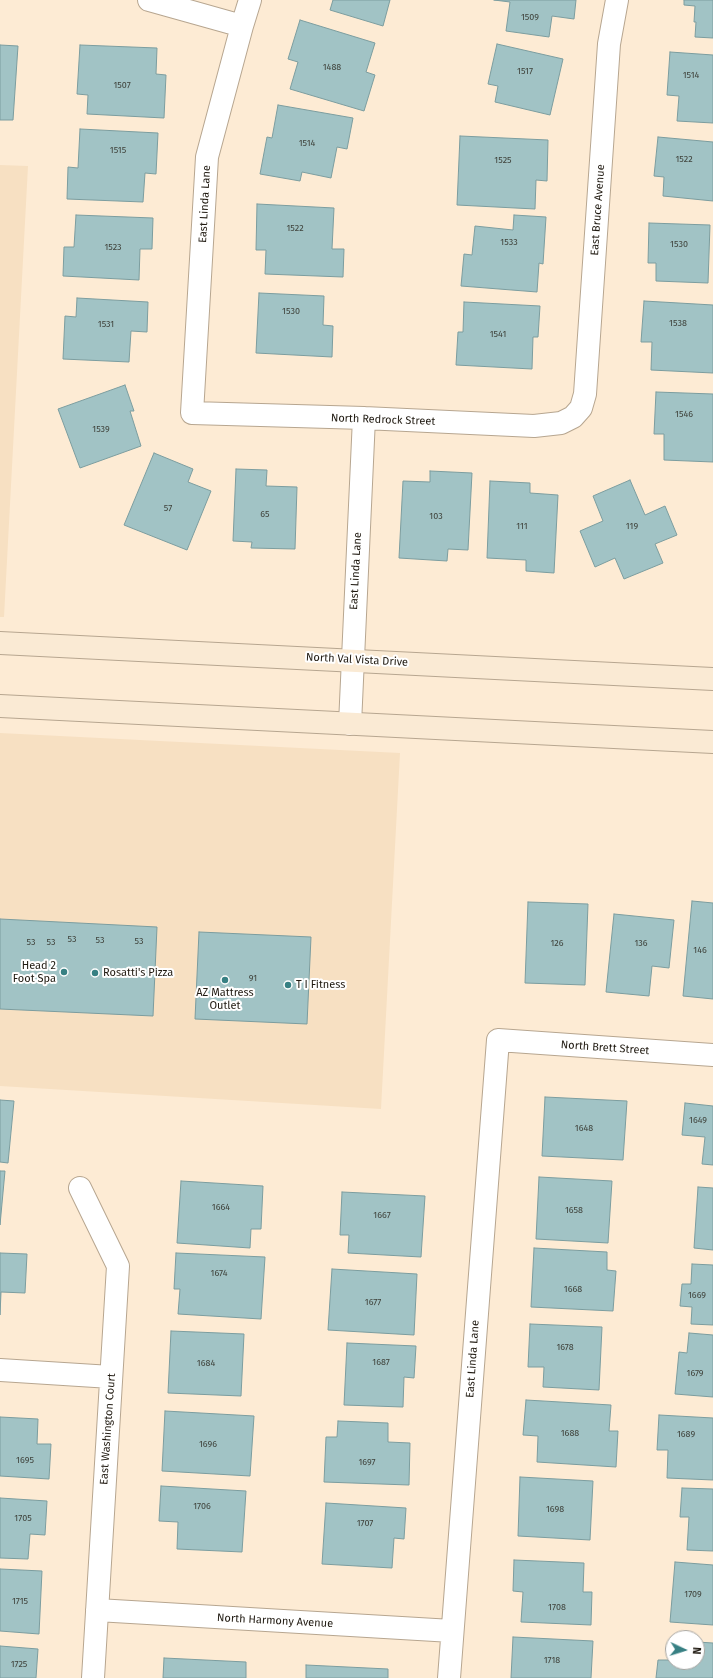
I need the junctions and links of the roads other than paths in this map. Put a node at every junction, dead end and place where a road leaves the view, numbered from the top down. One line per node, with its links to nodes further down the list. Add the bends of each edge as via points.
1 (149, 0): 4 (street)
2 (250, 0): 4 (street, East Linda Lane)
3 (618, 0): 6 (street, East Bruce Avenue, via 609,44 587,380 581,408)
4 (242, 26): 5 (street, East Linda Lane, via 208,157)
5 (192, 413): 7 (street, North Redrock Street)
6 (573, 417): 7 (street, North Redrock Street, via 561,423 534,426)
7 (364, 418): 9 (street, East Linda Lane)
8 (0, 643): 9 (main road, North Val Vista Drive)
9 (352, 660): 10 (main road, North Val Vista Drive); 12 (street, East Linda Lane)
10 (713, 679)
11 (0, 706): 12 (main road)
12 (350, 724): 13 (main road)
13 (713, 742)
14 (498, 1040): 15 (street, North Brett Street); 20 (street, East Linda Lane)
15 (713, 1055)
16 (80, 1188): 18 (street, East Washington Court, via 118,1266)
17 (0, 1370): 18 (street)
18 (111, 1377): 19 (street, East Washington Court)
19 (97, 1610): 20 (street, North Harmony Avenue); 21 (street, East Washington Court)
20 (452, 1631): 22 (street, East Linda Lane)
21 (93, 1678)
22 (449, 1678)

